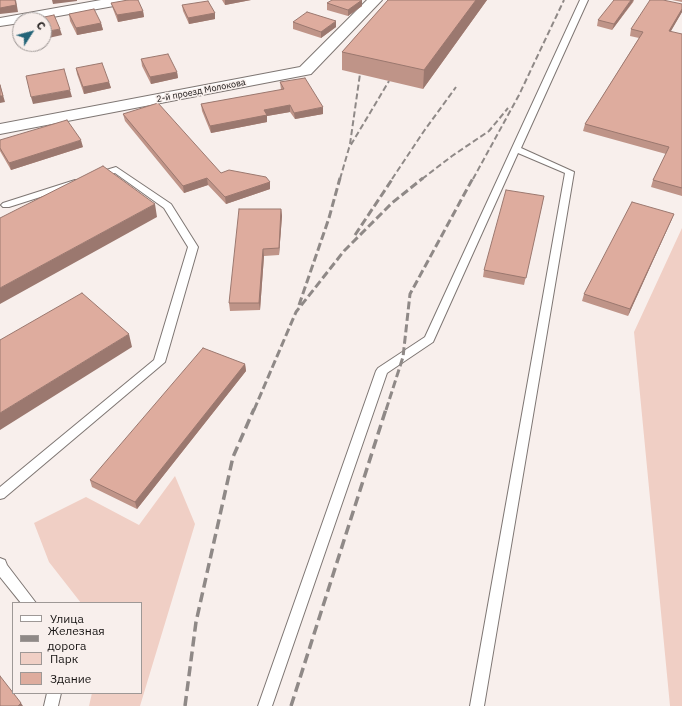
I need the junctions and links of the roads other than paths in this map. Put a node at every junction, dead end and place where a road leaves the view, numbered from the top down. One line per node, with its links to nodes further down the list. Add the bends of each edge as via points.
1 (124, 0): 4 (street)
2 (375, 0): 5 (street, 2-й проезд Молокова, via 305,71)
3 (584, 0): 6 (lane)
4 (0, 22)
5 (0, 129)
6 (517, 149): 13 (lane, via 429,339 382,371); 14 (lane, via 570,172)
7 (6, 205): 8 (lane, via 116,170 168,206 193,247 160,362)
8 (0, 494)
9 (1, 568): 10 (lane)
10 (28, 602)
11 (54, 694): 12 (lane)
12 (51, 706)
13 (264, 706)
14 (478, 706)

